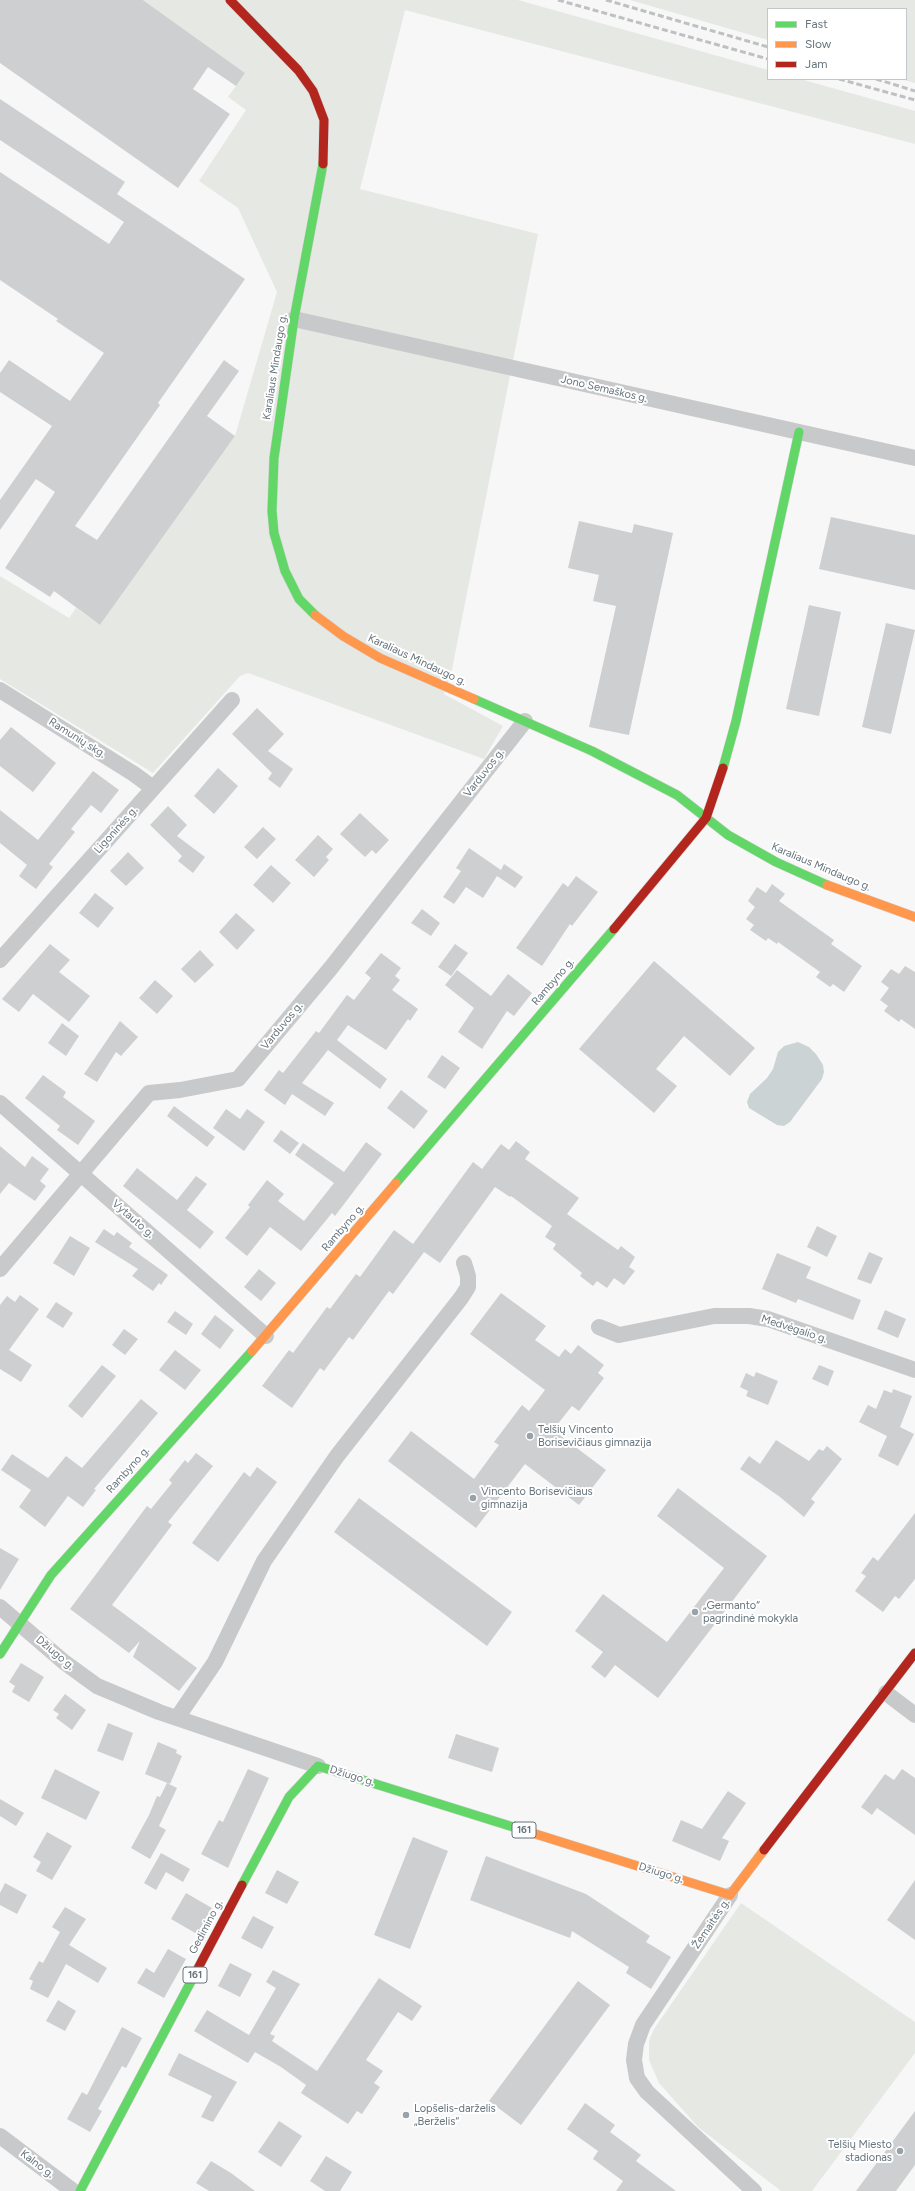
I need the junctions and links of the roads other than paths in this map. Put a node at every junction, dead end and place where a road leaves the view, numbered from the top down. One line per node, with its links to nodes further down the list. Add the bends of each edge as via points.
1 (230, 0): 2 (street, Karaliaus Mindaugo g., via 298,70 313,91 324,120 325,156)
2 (294, 319): 3 (street, Jono Semaškos g.); 7 (street, Karaliaus Mindaugo g., via 274,458 272,511 276,544 290,585 312,613 343,636 380,658)
3 (799, 432): 4 (street, Jono Semaškos g.); 9 (street, via 736,721)
4 (915, 458)
5 (0, 690): 8 (street, Ramunių skg.)
6 (232, 700): 8 (street, Ligoninės g.)
7 (525, 721): 9 (street, Karaliaus Mindaugo g., via 592,751 677,795); 13 (street, Varduvos g., via 238,1080 150,1093)
8 (153, 788): 11 (street, Ligoninės g.)
9 (706, 818): 10 (street, Karaliaus Mindaugo g., via 728,835 776,862 844,892); 17 (street, Rambyno g.)
10 (913, 914)
11 (0, 960)
12 (0, 1103): 13 (street, Vytauto g.)
13 (81, 1173): 15 (street, Varduvos g.); 17 (street, Vytauto g.)
14 (464, 1263): 25 (street, via 468,1287 337,1456 264,1560 215,1662)
15 (0, 1270)
16 (599, 1327): 18 (street, Medvėgalio g., via 619,1335 714,1316 749,1316 768,1319)
17 (266, 1336): 20 (street, Rambyno g., via 51,1575)
18 (915, 1370)
19 (0, 1607): 20 (street, Džiugo g.)
20 (19, 1622): 22 (street, Rambyno g.); 25 (street, Džiugo g., via 64,1662 97,1686)
21 (915, 1653): 23 (street, Žemaitės g.)
22 (0, 1654)
23 (886, 1693): 24 (street); 27 (street, Žemaitės g.)
24 (915, 1715)
25 (177, 1718): 26 (street, Džiugo g.)
26 (318, 1766): 27 (street, Džiugo g. / 161); 30 (street, Gedimino g. / 161, via 289,1797)
27 (730, 1895): 31 (street, Žemaitės g., via 644,2025 636,2044 634,2060 637,2078 646,2092)
28 (0, 2136): 29 (street, Kalno g.)
29 (73, 2191)
30 (80, 2191)
31 (754, 2191)

